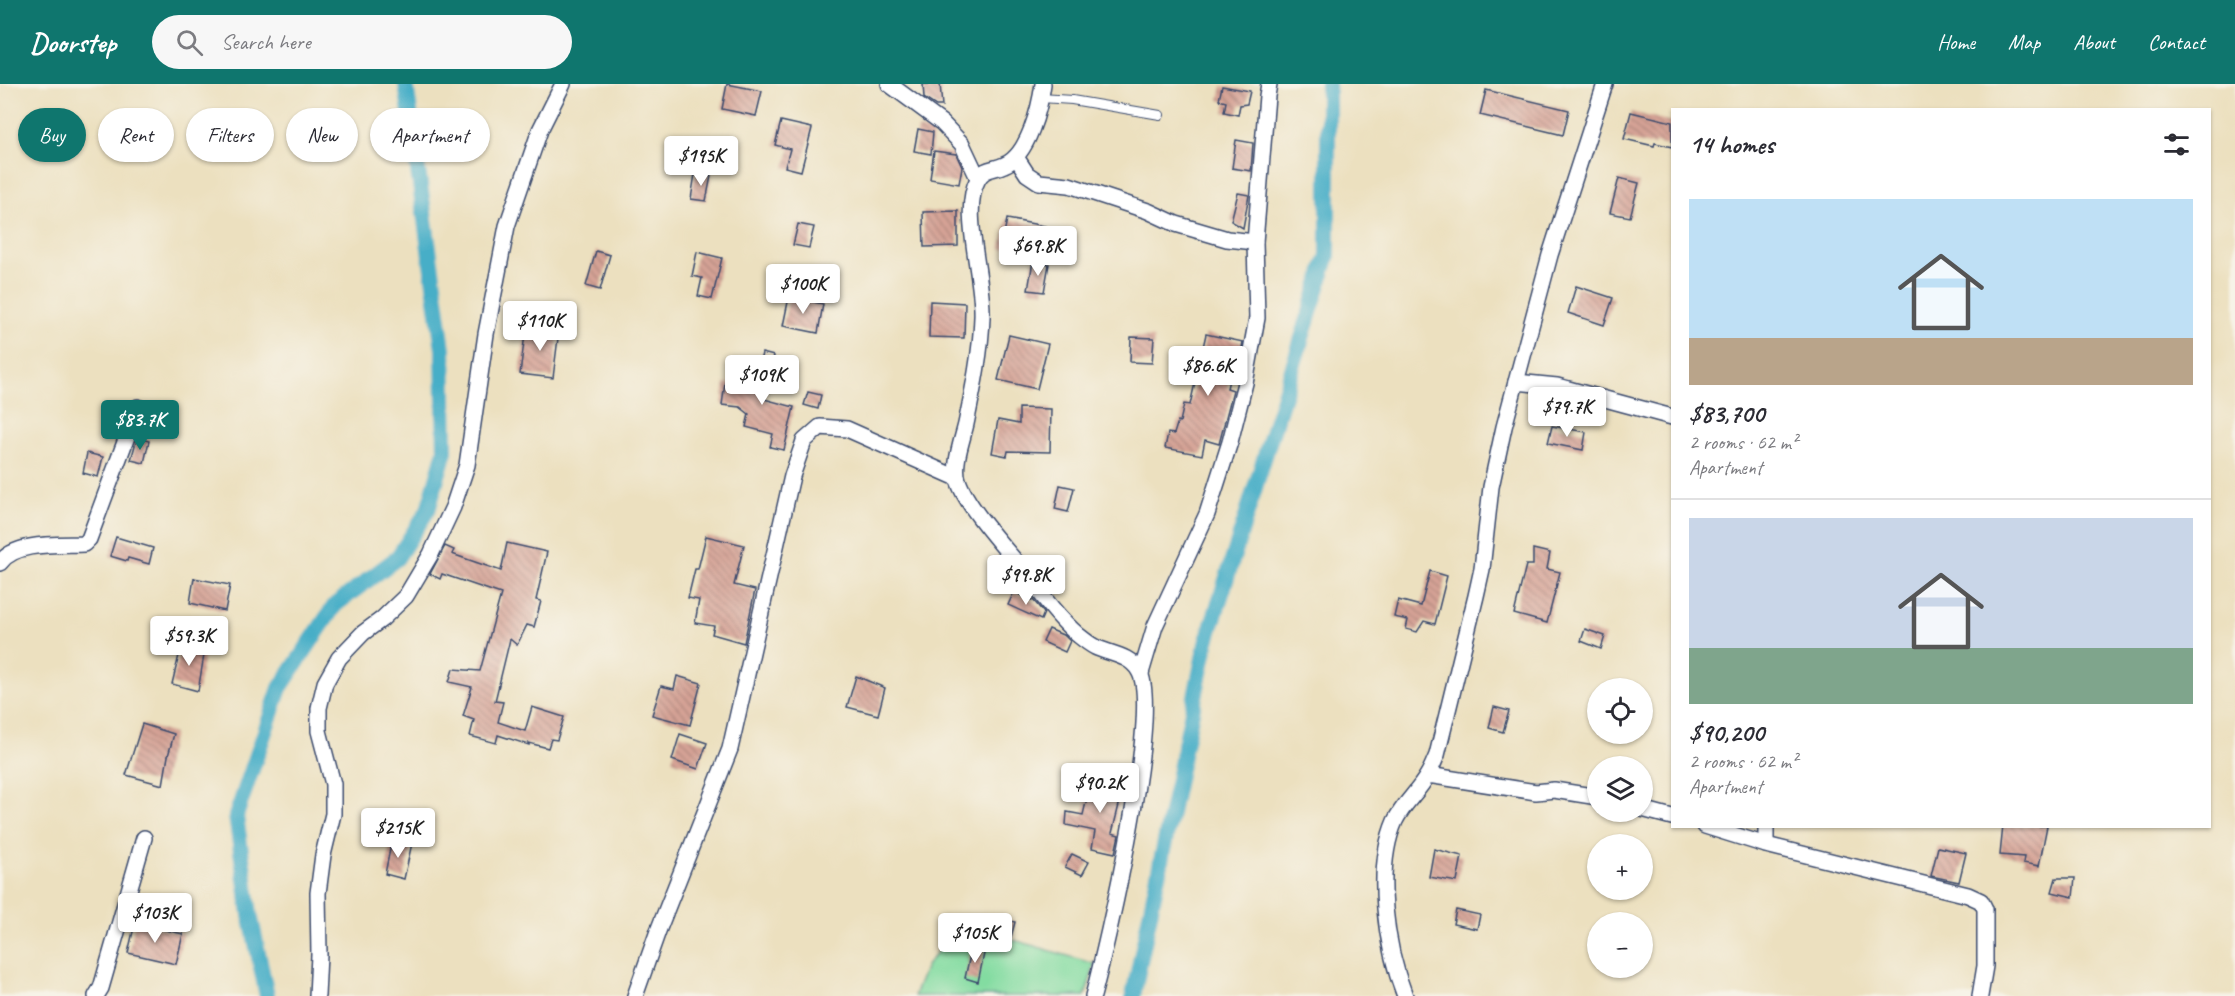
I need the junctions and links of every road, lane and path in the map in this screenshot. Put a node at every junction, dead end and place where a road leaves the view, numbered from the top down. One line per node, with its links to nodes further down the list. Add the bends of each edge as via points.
1 (562, 84): 25 (street, via 540,130 507,226 467,465 453,507 406,596 339,658 321,700 319,731 333,784 333,813 318,893)
2 (889, 84): 8 (street, via 942,123 962,144)
3 (1269, 84): 9 (street)
4 (1605, 84): 10 (street, via 1550,255)
5 (1042, 91): 6 (lane); 7 (street, via 1028,139)
6 (1160, 115)
7 (1016, 157): 8 (street, via 1005,165 988,168); 9 (street, via 1027,174 1039,182 1069,185 1176,224 1227,239)
8 (978, 178): 13 (street, via 970,212 982,316)
9 (1255, 242): 15 (street, via 1257,318 1230,442 1207,514 1155,626)
10 (1516, 382): 12 (street, via 1557,386); 16 (street, via 1491,487 1476,596 1437,755)
11 (138, 406): 14 (street, via 89,539 84,544 17,549 6,554)
12 (1671, 417)
13 (957, 478): 15 (street, via 989,528 1055,612 1094,646 1133,662); 26 (street, via 847,429 820,427 804,441 792,476 730,749)
14 (0, 563)
15 (1141, 673): 27 (street, via 1145,686 1139,770 1119,888)
16 (1428, 775): 17 (street, via 1536,792 1554,790); 28 (street, via 1395,821 1384,867 1388,935)
17 (1587, 795)
18 (1653, 812): 19 (street)
19 (1671, 817)
20 (1711, 828): 23 (street)
21 (1766, 828): 23 (street)
22 (144, 838): 24 (street)
23 (1766, 846): 29 (street, via 1981,901 1985,909 1985,966)
24 (96, 996)
25 (317, 996)
26 (635, 996)
27 (1093, 996)
28 (1405, 996)
29 (1980, 996)

